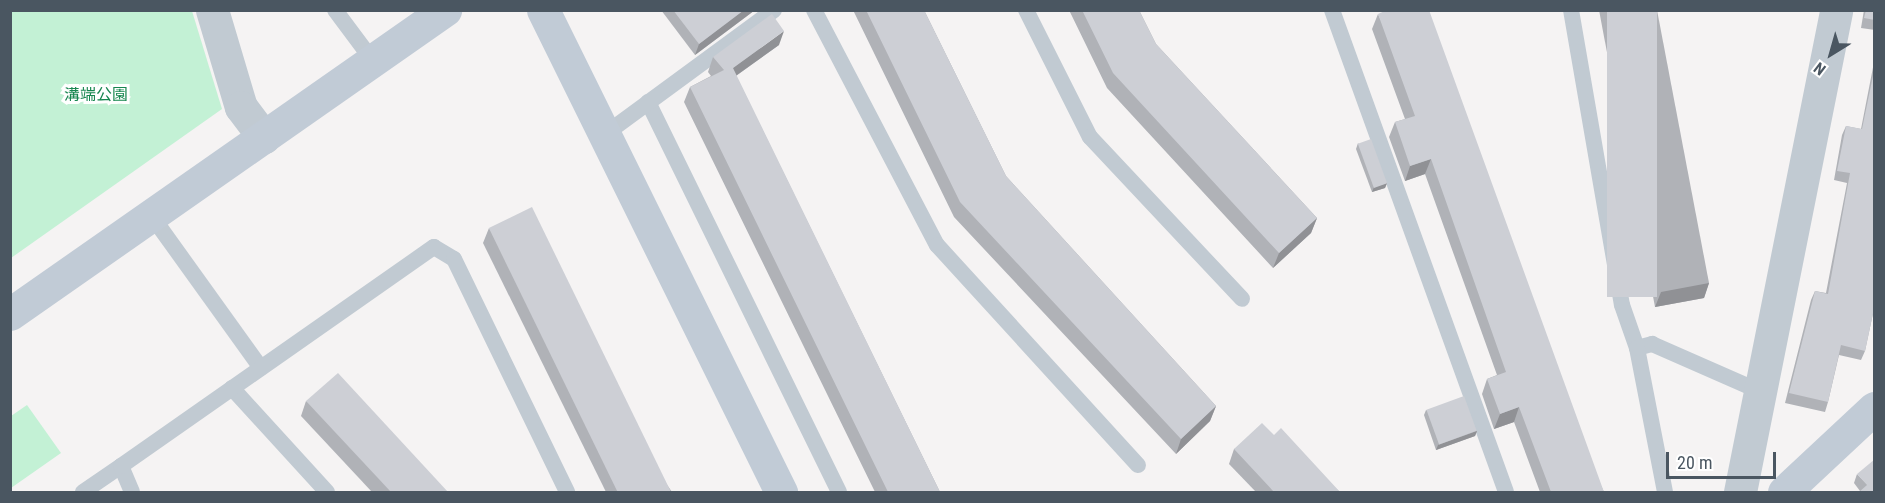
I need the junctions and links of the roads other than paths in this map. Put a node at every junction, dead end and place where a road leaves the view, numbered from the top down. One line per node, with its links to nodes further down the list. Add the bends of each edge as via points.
1 (335, 10): 11 (lane)
2 (445, 10): 11 (street)
3 (543, 10): 13 (street)
4 (774, 10): 12 (lane)
5 (814, 10): 23 (lane, via 937,245)
6 (1026, 10): 16 (lane, via 1090,136)
7 (1332, 10): 31 (lane)
8 (1571, 10): 18 (lane, via 1622,305)
9 (1836, 10): 21 (street)
10 (223, 24): 14 (street, via 241,107)
11 (373, 61): 14 (street)
12 (648, 102): 13 (lane); 30 (lane)
13 (604, 135): 29 (street)
14 (264, 137): 15 (street)
15 (151, 215): 17 (street); 19 (lane)
16 (1242, 299)
17 (10, 315)
18 (1637, 348): 21 (lane, via 1652,344); 32 (lane)
19 (261, 368): 20 (lane); 28 (lane, via 434,247 454,259)
20 (232, 388): 24 (lane); 27 (lane)
21 (1759, 391): 33 (street)
22 (1875, 408): 34 (street)
23 (1138, 465)
24 (121, 466): 25 (lane); 26 (lane)
25 (83, 492)
26 (132, 492)
27 (327, 492)
28 (567, 492)
29 (781, 492)
30 (839, 492)
31 (1506, 492)
32 (1665, 492)
33 (1740, 492)
34 (1784, 492)

